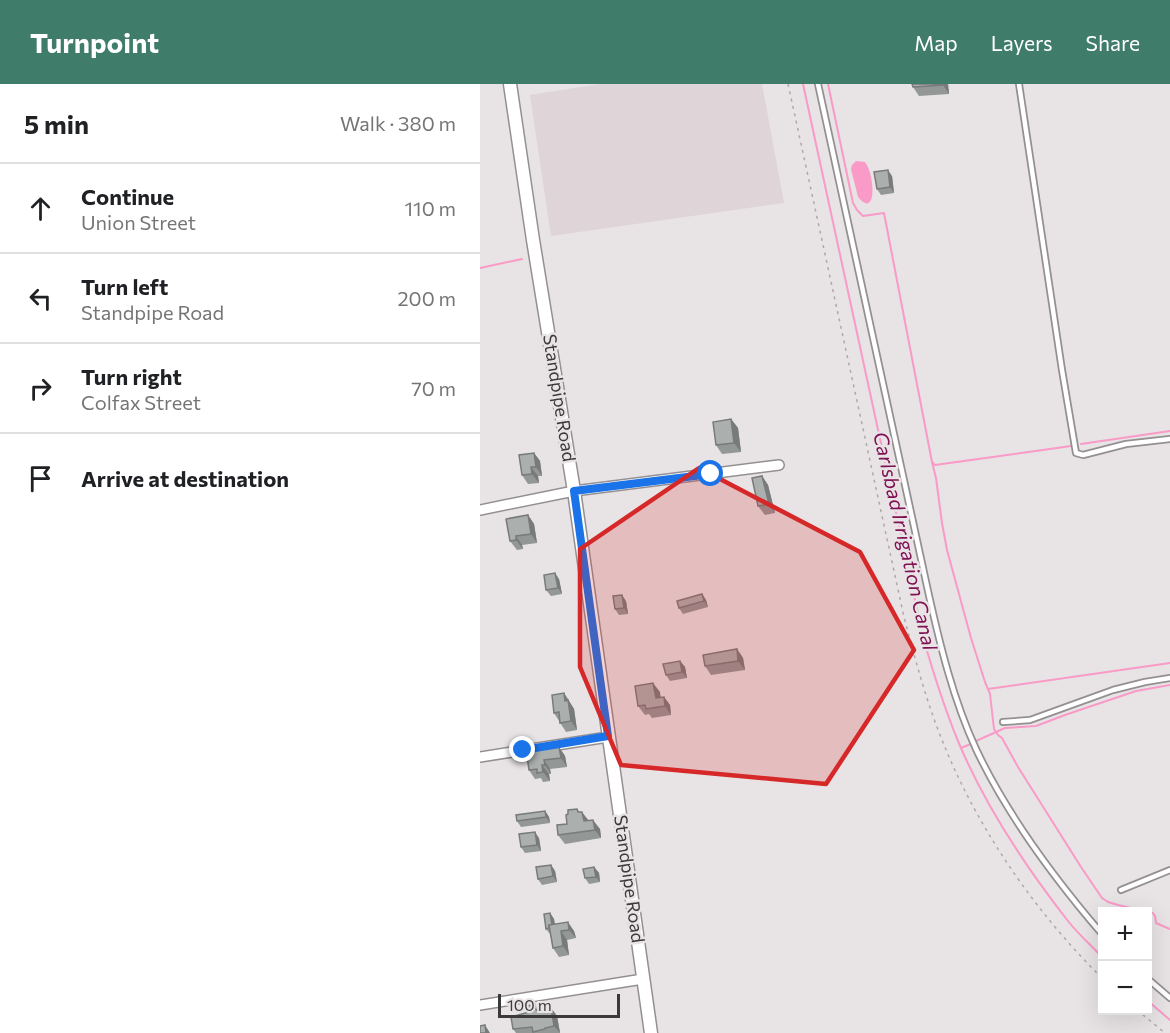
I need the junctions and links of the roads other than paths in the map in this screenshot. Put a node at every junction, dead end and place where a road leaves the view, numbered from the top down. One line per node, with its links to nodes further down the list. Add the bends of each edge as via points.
1 (510, 84): 6 (street, Standpipe Road)
2 (818, 84): 14 (lane, via 947,671 976,748 996,787 1050,871)
3 (1019, 84): 4 (lane, via 1076,453 1083,455 1126,444)
4 (1170, 439)
5 (779, 465): 6 (street)
6 (574, 491): 7 (street); 10 (street, Standpipe Road)
7 (480, 510)
8 (1170, 678): 9 (lane, via 1113,690 1030,720)
9 (1003, 722)
10 (608, 736): 11 (street); 15 (street, Standpipe Road)
11 (480, 757)
12 (1170, 870): 13 (lane)
13 (1121, 890)
14 (1098, 929)
15 (643, 979): 18 (street); 19 (street, Standpipe Road)
16 (1152, 982): 17 (lane)
17 (1170, 998)
18 (480, 1005)
19 (651, 1033)

